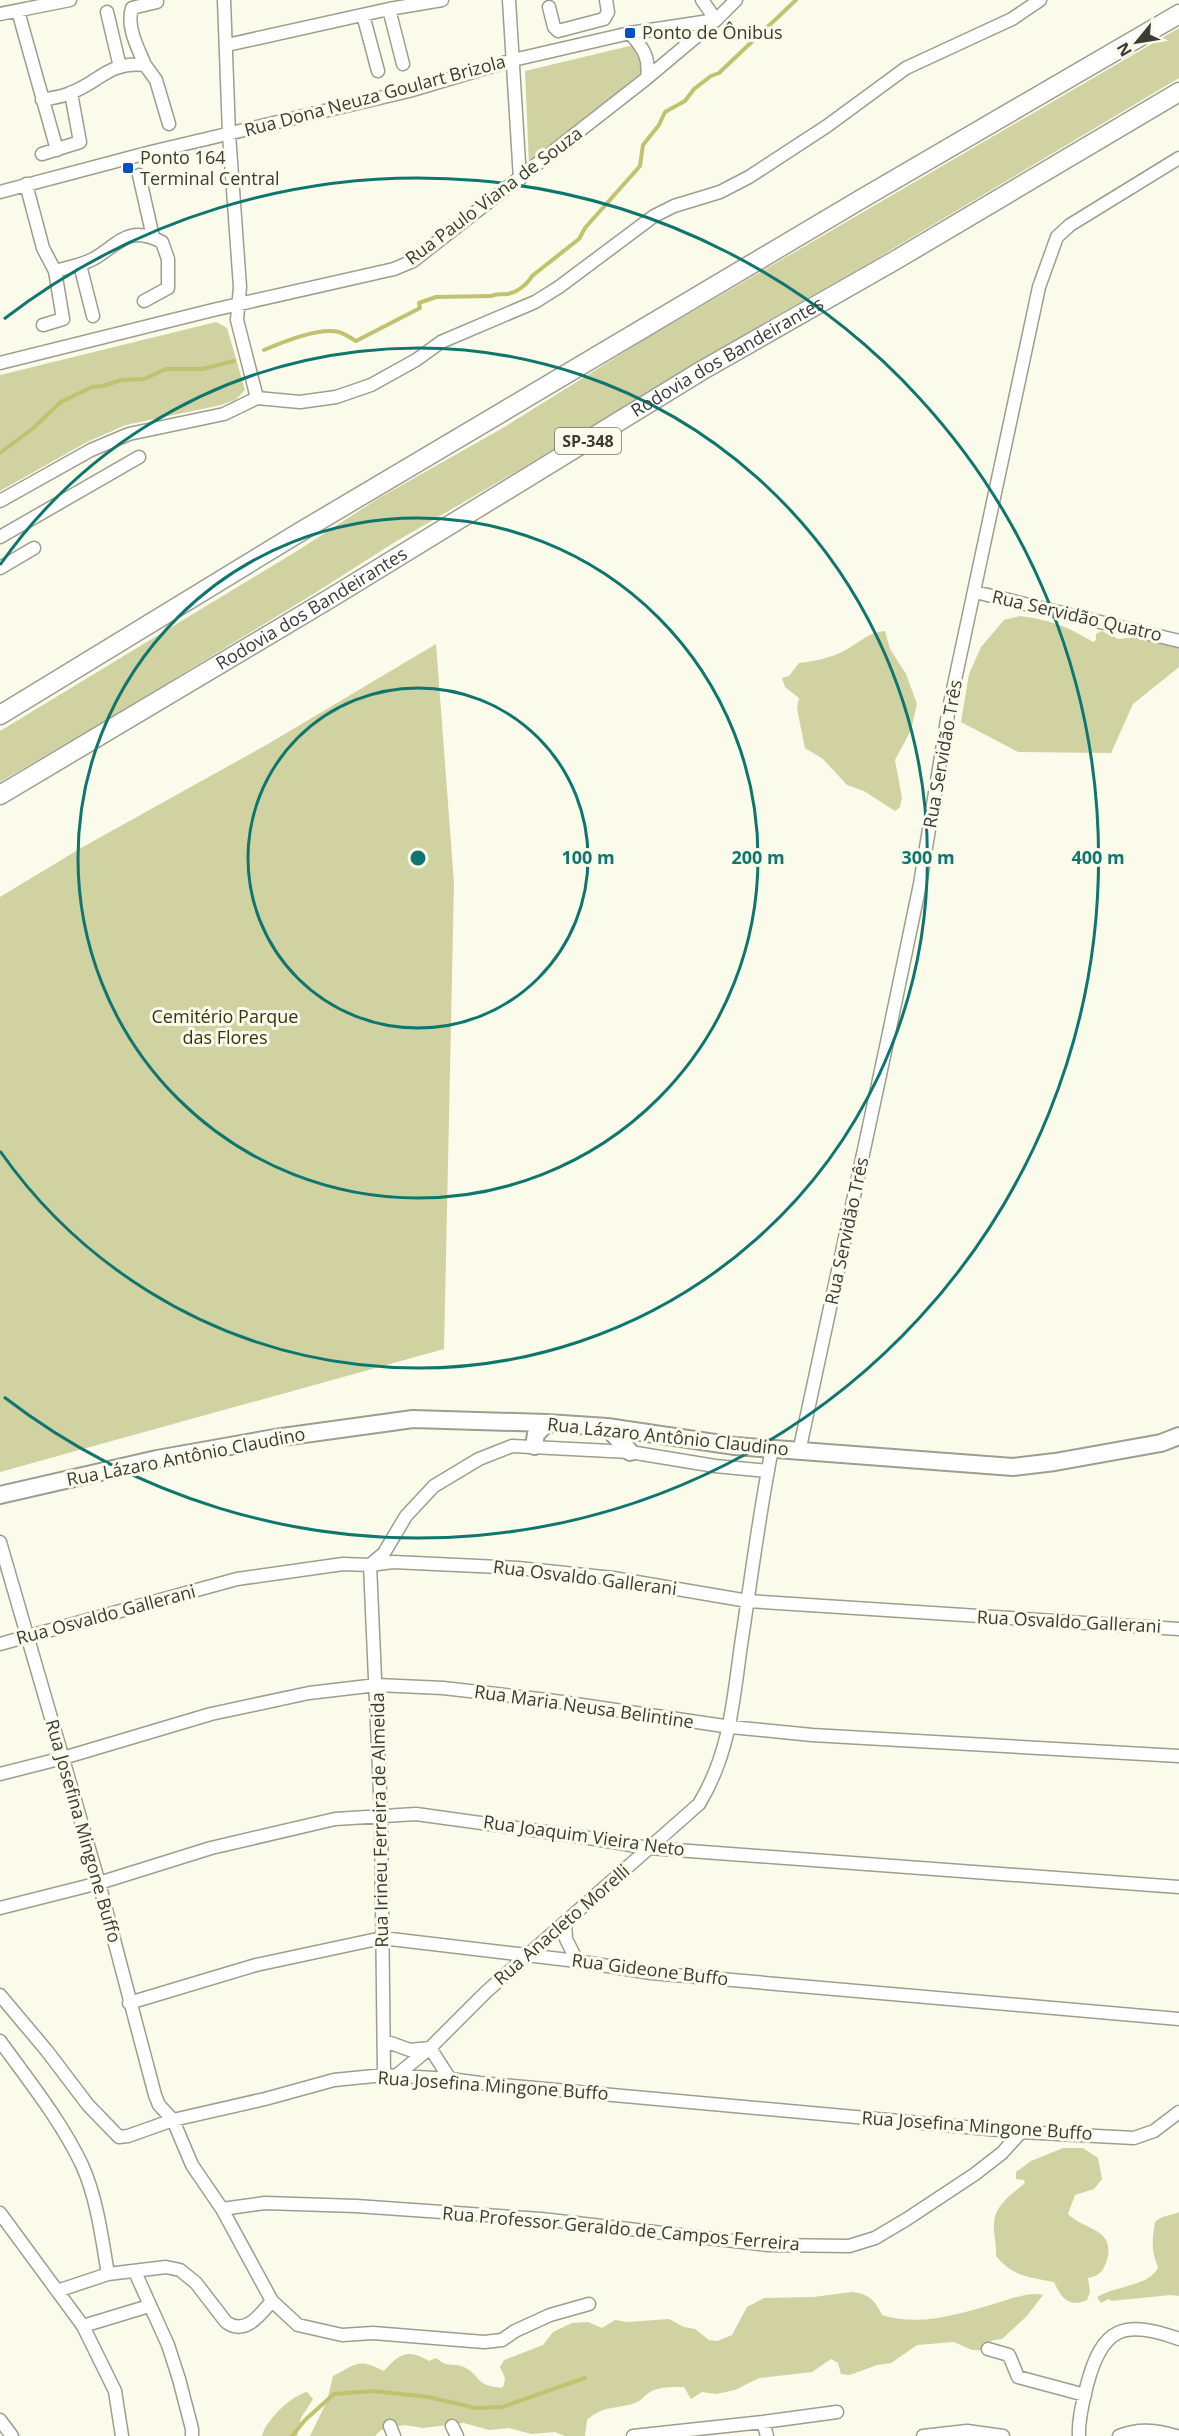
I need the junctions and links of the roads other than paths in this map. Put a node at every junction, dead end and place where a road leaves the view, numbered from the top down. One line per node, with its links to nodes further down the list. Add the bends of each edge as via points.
1 (70, 0): 10 (street)
2 (224, 0): 20 (street)
3 (442, 0): 12 (street)
4 (509, 0): 21 (street)
5 (606, 0): 11 (street, via 608,12 604,19 558,31)
6 (702, 0): 18 (street)
7 (736, 0): 18 (street, Rua Paulo Viana de Souza)
8 (1040, 0): 47 (street, via 1012,19 906,68 749,177 654,216 535,302 441,342 371,385 336,397 300,402)
9 (156, 2): 23 (street, via 132,8 129,16)
10 (50, 3): 13 (street)
11 (549, 7)
12 (389, 9): 17 (street); 22 (street)
13 (18, 11): 15 (street); 29 (street)
14 (107, 12): 24 (street)
15 (0, 14)
16 (1179, 14): 55 (highway, via 310,526)
17 (363, 15): 20 (street); 25 (street)
18 (716, 20): 19 (street, Rua Dona Neuza Goulart Brizola); 26 (street, Rua Paulo Viana de Souza)
19 (630, 33): 21 (street, Rua Dona Neuza Goulart Brizola); 26 (street, via 645,51)
20 (227, 45): 31 (street)
21 (513, 60): 31 (street, Rua Dona Neuza Goulart Brizola, via 409,91); 36 (street)
22 (403, 64)
23 (145, 65): 24 (street); 30 (street, via 156,80)
24 (120, 67): 28 (street)
25 (378, 70)
26 (647, 78): 36 (street, Rua Paulo Viana de Souza)
27 (1179, 92): 56 (highway, Rodovia dos Bandeirantes / SP-348, via 701,371)
28 (71, 93): 29 (street); 32 (street, via 80,142)
29 (42, 100): 32 (street)
30 (169, 124)
31 (229, 134): 37 (street, Rua Dona Neuza Goulart Brizola); 43 (street, via 240,287)
32 (57, 150): 33 (street)
33 (42, 154)
34 (1179, 158): 53 (street, Rua Servidão Três, via 1103,202 1056,237 1039,287)
35 (139, 175): 39 (street)
36 (520, 179): 43 (street, Rua Paulo Viana de Souza, via 412,261 393,269)
37 (26, 184): 38 (street, Rua Dona Neuza Goulart Brizola); 41 (street, via 43,248)
38 (0, 192)
39 (153, 237): 40 (street, via 131,234); 42 (street, via 162,242 168,259 168,288)
40 (80, 265): 41 (street); 44 (street)
41 (55, 271): 45 (street, via 63,319)
42 (144, 301)
43 (237, 305): 46 (street, Rua Paulo Viana de Souza); 47 (street, via 238,329)
44 (93, 316)
45 (43, 325)
46 (0, 363)
47 (257, 398): 49 (street, via 224,414 129,434 91,450)
48 (139, 458): 50 (street)
49 (0, 501)
50 (0, 537)
51 (34, 548): 52 (street)
52 (0, 568)
53 (975, 592): 54 (street, Rua Servidão Quatro); 65 (street, Rua Servidão Três, via 940,753 930,829 889,1036)
54 (1179, 640)
55 (0, 716)
56 (0, 795)
57 (547, 1423): 58 (main road, Rua Lázaro Antônio Claudino); 62 (main road, via 536,1434); 67 (main road, Rua Lázaro Antônio Claudino, via 412,1419 157,1459)
58 (607, 1427): 63 (main road, Rua Lázaro Antônio Claudino); 64 (main road)
59 (1179, 1436): 60 (main road, Rua Lázaro Antônio Claudino)
60 (1161, 1443): 61 (main road, Rua Lázaro Antônio Claudino); 65 (main road, Rua Lázaro Antônio Claudino, via 1012,1467)
61 (1179, 1445)
62 (534, 1446): 64 (street); 69 (street, via 512,1446 479,1459 434,1486 406,1516 384,1553)
63 (772, 1449): 65 (main road, Rua Lázaro Antônio Claudino); 66 (street, Rua Anacleto Morelli)
64 (630, 1452): 66 (street)
65 (799, 1452)
66 (768, 1471): 70 (street, Rua Anacleto Morelli)
67 (0, 1495)
68 (0, 1542): 72 (street, Rua Josefina Mingone Buffo)
69 (370, 1565): 70 (street, Rua Osvaldo Gallerani, via 421,1562 519,1568 613,1578); 72 (street, Rua Osvaldo Gallerani, via 343,1564 237,1579); 74 (street, Rua Irineu Ferreira de Almeida)
70 (748, 1601): 71 (street, Rua Osvaldo Gallerani); 75 (street, Rua Anacleto Morelli)
71 (1179, 1629)
72 (27, 1636): 73 (street, Rua Osvaldo Gallerani); 77 (street, Rua Josefina Mingone Buffo)
73 (0, 1644)
74 (377, 1685): 75 (street, Rua Maria Neusa Belintine, via 548,1700); 77 (street, Rua Maria Neusa Belintine, via 309,1693 211,1714); 79 (street, Rua Irineu Ferreira de Almeida)
75 (730, 1727): 76 (street, Rua Maria Neusa Belintine); 80 (street, Rua Anacleto Morelli, via 710,1786 699,1804)
76 (1179, 1756)
77 (63, 1758): 78 (street, Rua Maria Neusa Belintine); 81 (street, Rua Josefina Mingone Buffo)
78 (0, 1774)
79 (381, 1815): 80 (street, Rua Joaquim Vieira Neto, via 416,1814 476,1821); 81 (street, Rua Joaquim Vieira Neto, via 310,1824 211,1848); 85 (street, Rua Irineu Ferreira de Almeida)
80 (649, 1848): 82 (street, Rua Joaquim Vieira Neto); 84 (street, Rua Anacleto Morelli)
81 (99, 1883): 83 (street, Rua Joaquim Vieira Neto); 89 (street, Rua Josefina Mingone Buffo)
82 (1179, 1887)
83 (0, 1908)
84 (565, 1923): 86 (street, Rua Anacleto Morelli); 87 (street, via 566,1939)
85 (382, 1938): 86 (street, Rua Gideone Buffo); 89 (street, Rua Gideone Buffo, via 256,1965); 92 (street, Rua Irineu Ferreira de Almeida)
86 (526, 1956): 87 (street, Rua Gideone Buffo); 93 (street, Rua Anacleto Morelli)
87 (577, 1961): 90 (street, Rua Gideone Buffo, via 651,1973)
88 (0, 1995): 97 (street, via 119,2137)
89 (129, 2003): 97 (street, Rua Josefina Mingone Buffo, via 155,2095)
90 (1179, 2019)
91 (0, 2041): 102 (street, via 44,2102 82,2166 100,2226)
92 (385, 2041): 93 (street, via 410,2050); 94 (street, Rua Irineu Ferreira de Almeida)
93 (430, 2048): 94 (street, Rua Anacleto Morelli); 95 (street)
94 (391, 2075): 95 (street, Rua Josefina Mingone Buffo); 97 (street, Rua Josefina Mingone Buffo, via 334,2080)
95 (450, 2079): 98 (street, Rua Josefina Mingone Buffo)
96 (1179, 2112): 98 (street, Rua Josefina Mingone Buffo, via 1154,2131 1134,2138)
97 (172, 2120): 99 (street, via 192,2165)
98 (1021, 2132): 99 (street, Rua Professor Geraldo de Campos Ferreira, via 1002,2154 916,2213 875,2238 849,2246 768,2245 541,2219 356,2206 265,2203)
99 (222, 2209): 104 (street)
100 (0, 2213): 103 (street)
101 (135, 2272): 102 (street); 104 (street, via 166,2267 180,2270 232,2326 254,2322); 106 (street)
102 (108, 2274): 103 (street)
103 (57, 2291): 107 (street)
104 (272, 2301): 105 (street, via 298,2325 317,2331 484,2342 502,2340 550,2315)
105 (589, 2304)
106 (149, 2306): 107 (street); 116 (street, via 168,2345)
107 (83, 2326): 115 (street, via 115,2391)
108 (1179, 2339): 110 (street, via 1154,2330 1122,2332 1108,2338 1092,2364)
109 (988, 2349): 110 (street, via 1009,2355 1018,2377)
110 (1085, 2395): 121 (street)
111 (837, 2412): 113 (street)
112 (0, 2420): 114 (street)
113 (763, 2422): 117 (street); 118 (street)
114 (12, 2436)
115 (122, 2436)
116 (192, 2436)
117 (633, 2436)
118 (767, 2436)
119 (923, 2436): 120 (street, via 967,2431)
120 (1003, 2436)
121 (1079, 2436)
122 (1119, 2436): 123 (street, via 1146,2429)
123 (1176, 2436)

